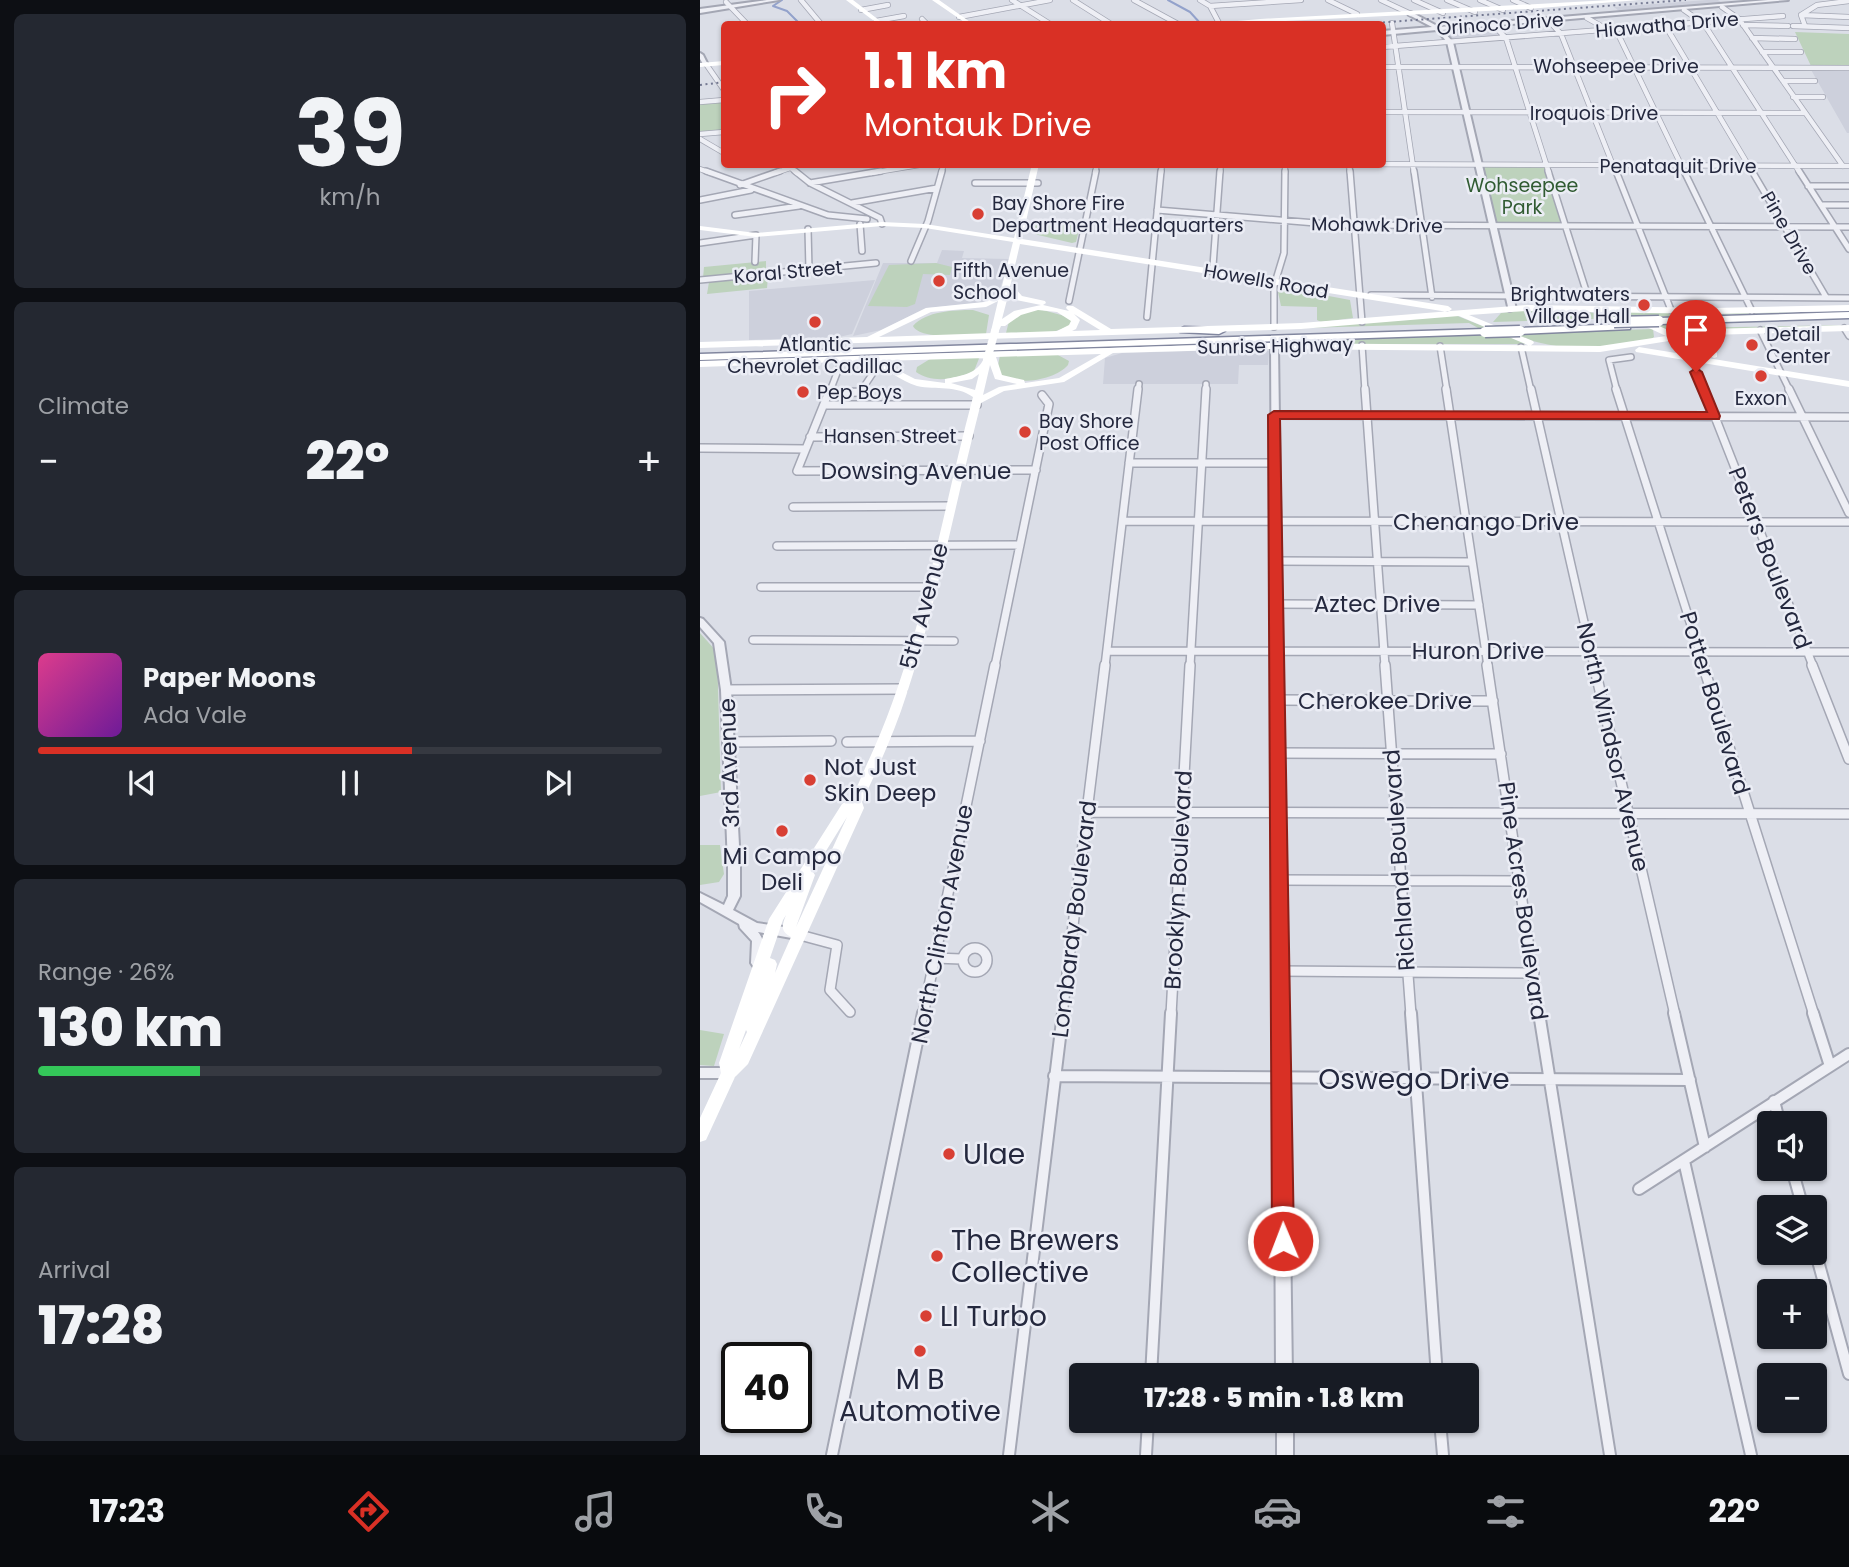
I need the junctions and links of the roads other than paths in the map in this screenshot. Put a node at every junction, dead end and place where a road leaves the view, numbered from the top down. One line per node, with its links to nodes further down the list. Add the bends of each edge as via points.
1 (777, 0): 29 (street)
2 (801, 0): 51 (street)
3 (849, 0): 32 (main road)
4 (935, 0): 45 (main road)
5 (1012, 0): 25 (street)
6 (1050, 0): 25 (street)
7 (1073, 0): 56 (street)
8 (1135, 0): 57 (street)
9 (1200, 0): 27 (street)
10 (1301, 0): 27 (street)
11 (1328, 0): 37 (street)
12 (1381, 0): 28 (street)
13 (1401, 0): 28 (street)
14 (1414, 0): 39 (street)
15 (1447, 0): 36 (street)
16 (1480, 0): 34 (street)
17 (1513, 0): 31 (street)
18 (1560, 0): 26 (street)
19 (1636, 0): 23 (main road)
20 (1786, 0): 30 (street, Orinoco Drive)
21 (1849, 1): 41 (street, via 1818,5)
22 (726, 2): 29 (street)
23 (1592, 2): 26 (main road)
24 (888, 5): 32 (street)
25 (1020, 5): 45 (street); 55 (street)
26 (1566, 5): 31 (main road)
27 (1210, 6): 58 (street)
28 (1393, 6): 38 (main road, via 1393,12); 40 (street)
29 (731, 7): 33 (street); 50 (street)
30 (1723, 7): 35 (street, Orinoco Drive); 48 (street)
31 (1531, 8): 34 (main road)
32 (861, 9): 52 (main road)
33 (700, 10)
34 (1503, 10): 36 (main road)
35 (1684, 10): 47 (street, Orinoco Drive); 61 (street)
36 (1471, 12): 39 (main road); 46 (main road)
37 (1360, 13): 38 (main road); 46 (main road); 59 (main road)
38 (1372, 13): 40 (main road)
39 (1443, 13): 40 (main road)
40 (1411, 14): 46 (street)
41 (1801, 15): 44 (street); 65 (street)
42 (904, 16): 53 (street)
43 (1783, 16): 48 (street, Hiawatha Drive)
44 (1849, 16)
45 (960, 17): 54 (main road)
46 (1419, 18): 67 (street)
47 (1587, 18): 49 (street, Orinoco Drive); 68 (street)
48 (1739, 19): 61 (street, Hiawatha Drive); 64 (street)
49 (1548, 20): 62 (street, Orinoco Drive); 71 (street)
50 (744, 21)
51 (818, 21)
52 (876, 21)
53 (885, 21)
54 (966, 21)
55 (1045, 21)
56 (1106, 21)
57 (1173, 21)
58 (1218, 21)
59 (1247, 21)
60 (1392, 23): 69 (street)
61 (1701, 23): 63 (street, Hiawatha Drive); 90 (street)
62 (1493, 24): 67 (street, Orinoco Drive); 72 (street)
63 (1665, 25): 68 (street, Hiawatha Drive); 87 (street, Pine Drive)
64 (1743, 25): 65 (street); 73 (street)
65 (1805, 26): 66 (street)
66 (1849, 28)
67 (1438, 29): 69 (street, Orinoco Drive); 75 (street)
68 (1613, 30): 71 (street, Hiawatha Drive); 86 (street)
69 (1392, 32): 70 (street, Orinoco Drive); 76 (street)
70 (1386, 33)
71 (1561, 34): 72 (street, Hiawatha Drive); 85 (street)
72 (1506, 38): 75 (street, Hiawatha Drive); 84 (street)
73 (1752, 38): 74 (street); 78 (street)
74 (1794, 38)
75 (1450, 42): 76 (street, Hiawatha Drive); 83 (street)
76 (1395, 46): 77 (street, Hiawatha Drive); 89 (street)
77 (1386, 47)
78 (1762, 52): 79 (street); 91 (street)
79 (1801, 52)
80 (700, 55): 82 (street)
81 (721, 63): 82 (main road)
82 (703, 64): 95 (street)
83 (1456, 66): 84 (street, Wohseepee Drive); 89 (street, Wohseepee Drive); 102 (street)
84 (1515, 66): 85 (street, Wohseepee Drive); 103 (street)
85 (1574, 66): 86 (street, Wohseepee Drive); 104 (street)
86 (1634, 66): 87 (street, Wohseepee Drive); 105 (street)
87 (1690, 66): 90 (street, Wohseepee Drive); 106 (street, Pine Drive)
88 (1386, 67): 89 (street, Wohseepee Drive)
89 (1398, 67): 101 (street)
90 (1731, 67): 91 (street, Wohseepee Drive); 107 (street)
91 (1772, 67): 92 (street, Wohseepee Drive); 93 (street)
92 (1849, 68)
93 (1783, 81): 94 (street); 96 (street)
94 (1815, 81)
95 (721, 86)
96 (1793, 97): 97 (street); 108 (street)
97 (1823, 97)
98 (721, 100): 99 (street)
99 (700, 102)
100 (1386, 112): 101 (street, Iroquois Drive)
101 (1405, 112): 102 (street, Iroquois Drive); 113 (street)
102 (1466, 112): 103 (street, Iroquois Drive); 114 (street)
103 (1531, 113): 104 (street, Iroquois Drive); 115 (street)
104 (1594, 113): 105 (street, Iroquois Drive); 116 (street)
105 (1656, 113): 106 (street, Iroquois Drive); 117 (street)
106 (1719, 113): 107 (street, Iroquois Drive); 118 (street, Pine Drive)
107 (1761, 113): 108 (street, Iroquois Drive); 119 (street)
108 (1805, 113): 120 (street)
109 (721, 132): 110 (street)
110 (700, 136): 111 (street)
111 (721, 151)
112 (1386, 166): 113 (street, Penataquit Drive)
113 (1413, 166): 114 (street, Penataquit Drive); 155 (street)
114 (1479, 166): 115 (street, Penataquit Drive); 156 (street)
115 (1547, 166): 116 (street, Penataquit Drive); 157 (street)
116 (1615, 166): 117 (street, Penataquit Drive); 158 (street)
117 (1682, 166): 118 (street, Penataquit Drive); 159 (street)
118 (1750, 166): 119 (street, Penataquit Drive); 160 (street, Pine Drive)
119 (1796, 166): 120 (street, Penataquit Drive); 137 (street)
120 (1846, 166)
121 (783, 168): 136 (street)
122 (791, 168): 133 (street)
123 (901, 168): 133 (street)
124 (943, 168): 139 (street)
125 (1036, 168): 135 (main road, 5th Avenue)
126 (1041, 168): 135 (main road, 5th Avenue)
127 (1096, 168): 167 (street)
128 (1162, 168): 146 (street)
129 (1221, 168): 148 (street)
130 (1285, 168): 149 (street)
131 (1349, 168): 153 (street)
132 (700, 169): 136 (street)
133 (810, 183): 142 (street)
134 (975, 183): 135 (street)
135 (1035, 183): 165 (main road, 5th Avenue)
136 (740, 185): 140 (street)
137 (1808, 186): 138 (street); 143 (street)
138 (1849, 186)
139 (937, 188): 142 (street); 152 (street)
140 (754, 190): 141 (street); 145 (street)
141 (700, 200)
142 (852, 203): 151 (street, via 880,218)
143 (1821, 205): 144 (street); 161 (street)
144 (1849, 205)
145 (802, 206): 147 (street); 150 (street)
146 (1157, 210): 148 (street, Mohawk Drive); 171 (street)
147 (735, 215)
148 (1217, 218): 149 (street, Mohawk Drive); 175 (street)
149 (1285, 222): 153 (street, Mohawk Drive); 177 (street, via 1284,253)
150 (862, 223): 151 (main road, Howells Road); 163 (main road, Howells Road); 169 (street)
151 (882, 224): 152 (main road, Howells Road)
152 (925, 225): 165 (main road, Howells Road); 170 (street)
153 (1353, 225): 155 (street, Mohawk Drive); 179 (street)
154 (700, 226): 163 (main road); 164 (main road)
155 (1422, 226): 156 (street, Mohawk Drive); 182 (street)
156 (1493, 226): 157 (street, Mohawk Drive); 181 (street)
157 (1566, 226): 158 (street, Mohawk Drive); 183 (street)
158 (1639, 227): 159 (street, Mohawk Drive); 184 (street)
159 (1712, 227): 160 (street, Mohawk Drive); 185 (street)
160 (1785, 227): 161 (street, Mohawk Drive); 186 (street, Pine Drive)
161 (1835, 227): 162 (street, Mohawk Drive); 168 (street)
162 (1849, 227)
163 (808, 230): 164 (main road); 174 (street)
164 (756, 235): 166 (street); 172 (street)
165 (1021, 239): 167 (main road, Howells Road); 178 (main road, 5th Avenue); 180 (main road, 5th Avenue)
166 (700, 243)
167 (1080, 249): 171 (main road, Howells Road); 188 (street)
168 (1849, 249)
169 (862, 251)
170 (911, 261)
171 (1148, 261): 175 (main road, Howells Road); 197 (street)
172 (755, 262)
173 (876, 263): 174 (street, Koral Street)
174 (809, 270): 176 (street, Koral Street)
175 (1210, 271): 177 (main road, Howells Road)
176 (700, 280)
177 (1275, 282): 179 (main road, Howells Road); 203 (street)
178 (1011, 289): 204 (main road, 5th Avenue); 210 (main road, via 1019,298 1072,309 1096,327)
179 (1358, 295): 182 (street); 189 (main road, Howells Road); 199 (street)
180 (1002, 296): 204 (main road, 5th Avenue); 215 (main road, via 986,304 929,310 878,335)
181 (1509, 296): 182 (street); 183 (street); 191 (street)
182 (1432, 297)
183 (1588, 297): 184 (street)
184 (1666, 297): 185 (street); 194 (street)
185 (1745, 297): 186 (street); 195 (street)
186 (1826, 298): 187 (street)
187 (1849, 298)
188 (1069, 301)
189 (1387, 301): 193 (main road, Howells Road, via 1452,310); 196 (main road, Howells Road)
190 (1570, 308): 191 (main road, Sunrise Highway); 194 (main road, Sunrise Highway); 200 (main road)
191 (1511, 309): 193 (main road, Sunrise Highway); 207 (main road, via 1493,317)
192 (1849, 309): 195 (main road, Sunrise Highway); 198 (highway)
193 (1495, 310): 196 (main road, Sunrise Highway)
194 (1671, 310): 195 (main road, Sunrise Highway)
195 (1752, 311)
196 (1456, 314): 199 (main road, Sunrise Highway); 207 (main road, Howells Road)
197 (1147, 317)
198 (1724, 319): 200 (highway, Sunrise Highway); 201 (highway, Sunrise Highway)
199 (1362, 322): 203 (main road, Sunrise Highway)
200 (1657, 324): 205 (highway, Sunrise Highway, bridge); 211 (main road); 216 (main road, via 1658,336)
201 (1848, 325): 202 (highway, Sunrise Highway)
202 (1762, 326): 211 (highway, Sunrise Highway); 236 (street)
203 (1274, 327): 208 (main road, Sunrise Highway)
204 (998, 328): 212 (main road, via 1011,314 1029,309 1057,310 1075,318 1069,330); 214 (main road, via 987,313 963,309 928,315 911,327 917,335); 233 (main road, 5th Avenue, bridge)
205 (1515, 328): 206 (highway, Sunrise Highway, bridge); 211 (highway, Sunrise Highway, via 1626,327)
206 (1480, 329): 209 (highway, Sunrise Highway); 213 (highway, Sunrise Highway)
207 (1497, 329): 223 (main road, Howells Road, via 1522,341)
208 (1184, 330): 209 (highway); 210 (main road, Sunrise Highway)
209 (1351, 331): 226 (highway, Sunrise Highway)
210 (1115, 332): 212 (main road, Sunrise Highway)
211 (1673, 332): 216 (main road, Sunrise Highway); 235 (main road, via 1712,354)
212 (1047, 335): 214 (main road, Sunrise Highway)
213 (1332, 337): 222 (highway); 230 (highway, Sunrise Highway)
214 (946, 338): 215 (main road, Sunrise Highway)
215 (854, 340): 217 (main road, Sunrise Highway)
216 (1652, 343): 224 (main road, Sunrise Highway)
217 (700, 345)
218 (1362, 345): 219 (main road, Sunrise Highway); 220 (main road, Sunrise Highway); 246 (street, Richland Boulevard)
219 (1274, 346): 222 (main road, Sunrise Highway); 245 (street)
220 (1440, 346): 221 (main road, Sunrise Highway); 247 (street, Pine Acres Boulevard)
221 (1521, 347): 223 (main road, Sunrise Highway); 248 (street, North Windsor Avenue)
222 (1186, 348): 225 (main road, Sunrise Highway)
223 (1562, 349): 224 (main road, Sunrise Highway)
224 (1600, 349): 229 (main road)
225 (1126, 350): 227 (main road, Sunrise Highway); 243 (main road, via 1097,358 1056,382 1002,389)
226 (700, 352)
227 (1034, 352): 228 (main road, Sunrise Highway); 233 (main road, via 1063,355 1071,366 1053,377 1016,382 996,376)
228 (957, 355): 232 (main road, Sunrise Highway); 233 (main road, via 924,360 914,373 925,379 953,380 972,376)
229 (1691, 356): 235 (main road); 250 (street, Peters Boulevard)
230 (700, 357)
231 (1631, 357): 249 (street, Potter Boulevard, via 1608,363)
232 (842, 360): 234 (main road, Sunrise Highway); 241 (street); 243 (main road, via 883,363 915,383 961,387)
233 (989, 362): 243 (main road, 5th Avenue)
234 (700, 364)
235 (1757, 367): 236 (main road)
236 (1780, 371): 240 (main road); 251 (street)
237 (873, 373): 241 (street, via 860,392)
238 (1139, 384): 257 (street, Lombardy Boulevard)
239 (1206, 384): 258 (street, Brooklyn Boulevard)
240 (1849, 384)
241 (829, 393): 244 (street)
242 (1042, 395): 261 (street, North Clinton Avenue, via 1049,404)
243 (978, 400): 244 (street); 253 (main road, 5th Avenue)
244 (824, 405): 254 (street)
245 (1274, 415): 246 (street); 259 (street)
246 (1367, 415): 247 (street); 268 (street, Richland Boulevard)
247 (1451, 415): 248 (street); 269 (street, Pine Acres Boulevard)
248 (1537, 416): 249 (street); 270 (street, North Windsor Avenue)
249 (1626, 416): 250 (street); 271 (street, Potter Boulevard)
250 (1714, 416): 251 (street); 273 (street, Peters Boulevard)
251 (1802, 417): 252 (street); 264 (street)
252 (1849, 417)
253 (969, 436): 254 (street, Hansen Street); 260 (main road, 5th Avenue)
254 (810, 437): 256 (street)
255 (700, 448): 256 (street)
256 (805, 449): 260 (street, Dowsing Avenue, via 797,471)
257 (1129, 463): 258 (street); 265 (street, Lombardy Boulevard)
258 (1202, 463): 259 (street); 266 (street, Brooklyn Boulevard)
259 (1275, 463): 267 (street)
260 (959, 470): 261 (street, Dowsing Avenue); 262 (main road, 5th Avenue)
261 (1036, 470): 274 (street, North Clinton Avenue)
262 (950, 506): 263 (street); 276 (main road, 5th Avenue)
263 (793, 507)
264 (1849, 513)
265 (1123, 521): 266 (street, Chenango Drive); 291 (street, Lombardy Boulevard)
266 (1199, 521): 267 (street, Chenango Drive); 292 (street, Brooklyn Boulevard)
267 (1276, 521): 268 (street, Chenango Drive); 277 (street)
268 (1374, 522): 269 (street, Chenango Drive); 278 (street, Richland Boulevard)
269 (1466, 522): 270 (street, Chenango Drive); 279 (street, Pine Acres Boulevard)
270 (1561, 522): 271 (street, Chenango Drive); 294 (street, North Windsor Avenue)
271 (1658, 522): 273 (street, Chenango Drive); 295 (street, Potter Boulevard)
272 (1849, 522): 273 (street, Chenango Drive)
273 (1756, 523): 296 (street, Peters Boulevard)
274 (1020, 545): 276 (street); 305 (street, North Clinton Avenue)
275 (777, 546): 276 (street)
276 (940, 546): 281 (main road, 5th Avenue)
277 (1276, 561): 278 (street); 282 (street)
278 (1377, 562): 279 (street); 283 (street, Richland Boulevard)
279 (1472, 562): 284 (street, Pine Acres Boulevard)
280 (761, 586): 281 (street)
281 (930, 586): 287 (main road, 5th Avenue)
282 (1276, 604): 283 (street, Aztec Drive); 293 (street)
283 (1380, 604): 284 (street, Aztec Drive); 289 (street, Richland Boulevard)
284 (1479, 605): 290 (street, Pine Acres Boulevard)
285 (700, 621): 299 (street, 3rd Avenue, via 719,642)
286 (753, 640): 287 (street)
287 (916, 640): 288 (street); 298 (main road, 5th Avenue)
288 (954, 641)
289 (1383, 650): 290 (street, Huron Drive); 293 (street, Huron Drive); 301 (street, Richland Boulevard)
290 (1486, 650): 294 (street, Huron Drive); 302 (street, Pine Acres Boulevard)
291 (1107, 651): 292 (street, Huron Drive); 313 (street, Lombardy Boulevard)
292 (1192, 651): 293 (street, Huron Drive); 314 (street, Brooklyn Boulevard)
293 (1277, 651): 300 (street)
294 (1591, 651): 295 (street, Huron Drive); 318 (street, North Windsor Avenue)
295 (1699, 652): 296 (street, Huron Drive); 319 (street, Potter Boulevard)
296 (1807, 652): 297 (street, Huron Drive); 311 (street, Peters Boulevard)
297 (1849, 652)
298 (901, 689): 299 (street); 304 (main road, 5th Avenue)
299 (726, 690): 306 (street, 3rd Avenue)
300 (1277, 700): 301 (street, Cherokee Drive); 308 (street)
301 (1387, 701): 302 (street, Cherokee Drive); 310 (street, Richland Boulevard)
302 (1493, 701): 309 (street, Pine Acres Boulevard)
303 (831, 740): 306 (street)
304 (883, 741): 305 (street); 307 (street); 312 (main road, 5th Avenue)
305 (980, 741): 329 (street, North Clinton Avenue)
306 (728, 742): 326 (street, 3rd Avenue)
307 (847, 742)
308 (1277, 753): 310 (street); 315 (street)
309 (1501, 754): 310 (street); 317 (street, Pine Acres Boulevard)
310 (1391, 755): 316 (street, Richland Boulevard)
311 (1849, 759)
312 (856, 802): 321 (main road, 5th Avenue, via 846,807); 328 (main road, 5th Avenue, via 858,808 827,876)
313 (1087, 812): 314 (street); 341 (street, Lombardy Boulevard)
314 (1182, 812): 315 (street); 342 (street, Brooklyn Boulevard)
315 (1278, 812): 316 (street); 322 (street)
316 (1395, 813): 317 (street); 323 (street, Richland Boulevard)
317 (1510, 813): 318 (street); 324 (street, Pine Acres Boulevard)
318 (1629, 814): 319 (street); 346 (street, North Windsor Avenue)
319 (1750, 814): 320 (street); 338 (street, Potter Boulevard)
320 (1849, 814)
321 (815, 855): 327 (main road, 5th Avenue); 328 (main road)
322 (1278, 880): 323 (street); 331 (street)
323 (1400, 880): 324 (street); 332 (street, Richland Boulevard)
324 (1520, 881): 333 (street, Pine Acres Boulevard)
325 (700, 897): 326 (street)
326 (732, 915): 327 (street); 334 (street, via 758,940)
327 (772, 931): 328 (street); 334 (main road, 5th Avenue); 336 (main road, via 776,940)
328 (794, 932): 335 (street, via 837,945 830,990); 336 (main road, 5th Avenue)
329 (935, 958): 330 (street); 361 (street, North Clinton Avenue)
330 (961, 959)
331 (1279, 971): 332 (street); 344 (street)
332 (1407, 972): 333 (street); 343 (street, Richland Boulevard)
333 (1534, 973): 345 (street, Pine Acres Boulevard)
334 (755, 981): 340 (main road, 5th Avenue, via 727,1063)
335 (850, 1012)
336 (747, 1051): 340 (main road, 5th Avenue)
337 (1849, 1054): 338 (street)
338 (1830, 1066): 347 (street)
339 (700, 1073): 340 (street)
340 (729, 1073): 349 (main road, 5th Avenue)
341 (1054, 1076): 342 (street, Oswego Drive); 362 (street, Lombardy Boulevard)
342 (1168, 1078): 344 (street, Oswego Drive); 354 (street, Brooklyn Boulevard)
343 (1414, 1078): 344 (street, Oswego Drive); 345 (street, Oswego Drive); 356 (street, Richland Boulevard)
344 (1280, 1079): 355 (street)
345 (1549, 1079): 346 (street, Oswego Drive); 366 (street, Pine Acres Boulevard)
346 (1690, 1080): 350 (street, North Windsor Avenue)
347 (1773, 1101): 348 (street); 350 (street)
348 (1776, 1111)
349 (700, 1135)
350 (1705, 1147): 351 (street)
351 (1684, 1161): 352 (street); 367 (street)
352 (1639, 1189)
353 (1819, 1265): 357 (street)
354 (1152, 1363)
355 (1284, 1363)
356 (1436, 1363)
357 (1849, 1374)
358 (1147, 1433): 363 (street)
359 (1285, 1433): 364 (street)
360 (1441, 1433): 365 (street)
361 (832, 1455)
362 (1009, 1455)
363 (1146, 1455)
364 (1285, 1455)
365 (1443, 1455)
366 (1610, 1455)
367 (1751, 1455)

